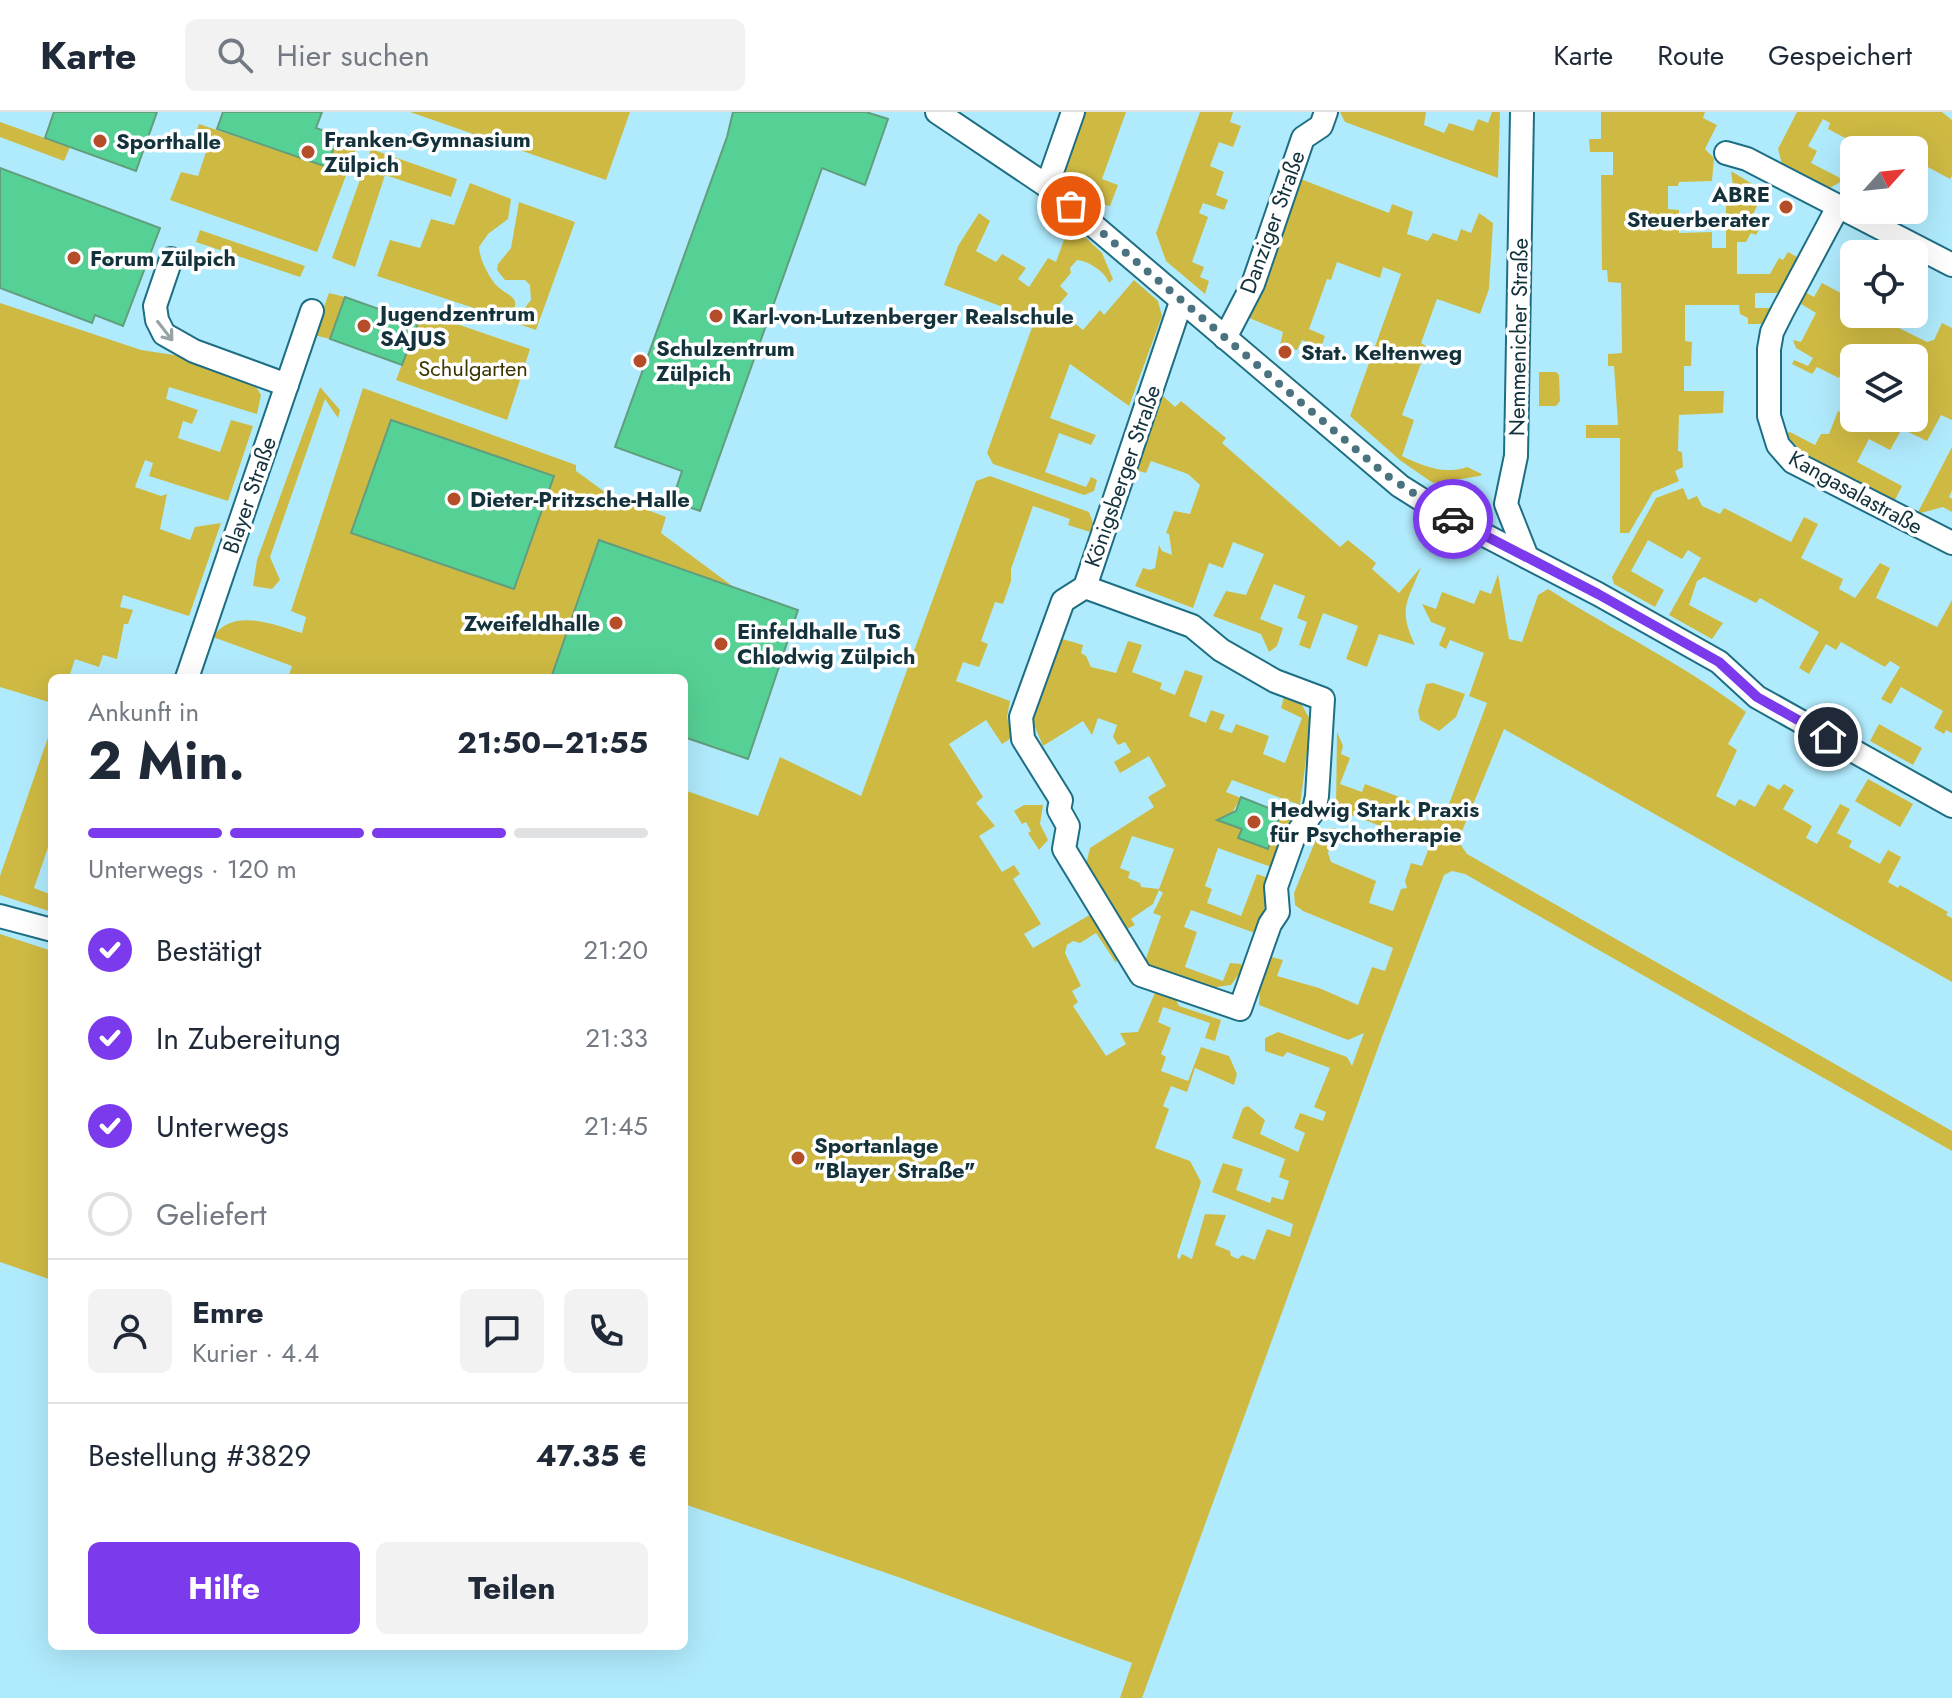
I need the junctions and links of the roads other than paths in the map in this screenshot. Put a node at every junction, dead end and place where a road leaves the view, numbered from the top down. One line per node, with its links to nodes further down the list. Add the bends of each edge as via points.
1 (937, 112): 6 (street)
2 (1073, 112): 6 (street)
3 (1326, 112): 12 (street, Danziger Straße, via 1321,126 1303,138 1253,284)
4 (1522, 112): 15 (street, Nemmenicher Straße, via 1516,456 1506,504)
5 (1726, 153): 7 (street)
6 (1047, 186): 10 (street)
7 (1838, 207): 9 (street); 14 (street, Kangasalastraße, via 1772,332 1768,394 1773,433 1793,462)
8 (171, 259): 13 (street, one-way to 13, via 155,306 164,334 194,351)
9 (1952, 265)
10 (1181, 302): 12 (street); 16 (street, Königsberger Straße)
11 (312, 311): 13 (street, Blayer Straße)
12 (1225, 338): 15 (street, via 1400,486)
13 (287, 385): 17 (street, Blayer Straße)
14 (1952, 543)
15 (1527, 557): 18 (street, via 1719,662 1757,697)
16 (1085, 587): 16 (street, Königsberger Straße, via 1063,601 1021,717 1023,739 1061,800 1059,810 1068,826 1064,849 1141,975 1240,1009 1278,912 1276,887 1284,863 1314,810 1323,699 1275,681 1192,626)
17 (188, 674)
18 (1952, 806)
19 (0, 916): 20 (street)
20 (48, 929)

